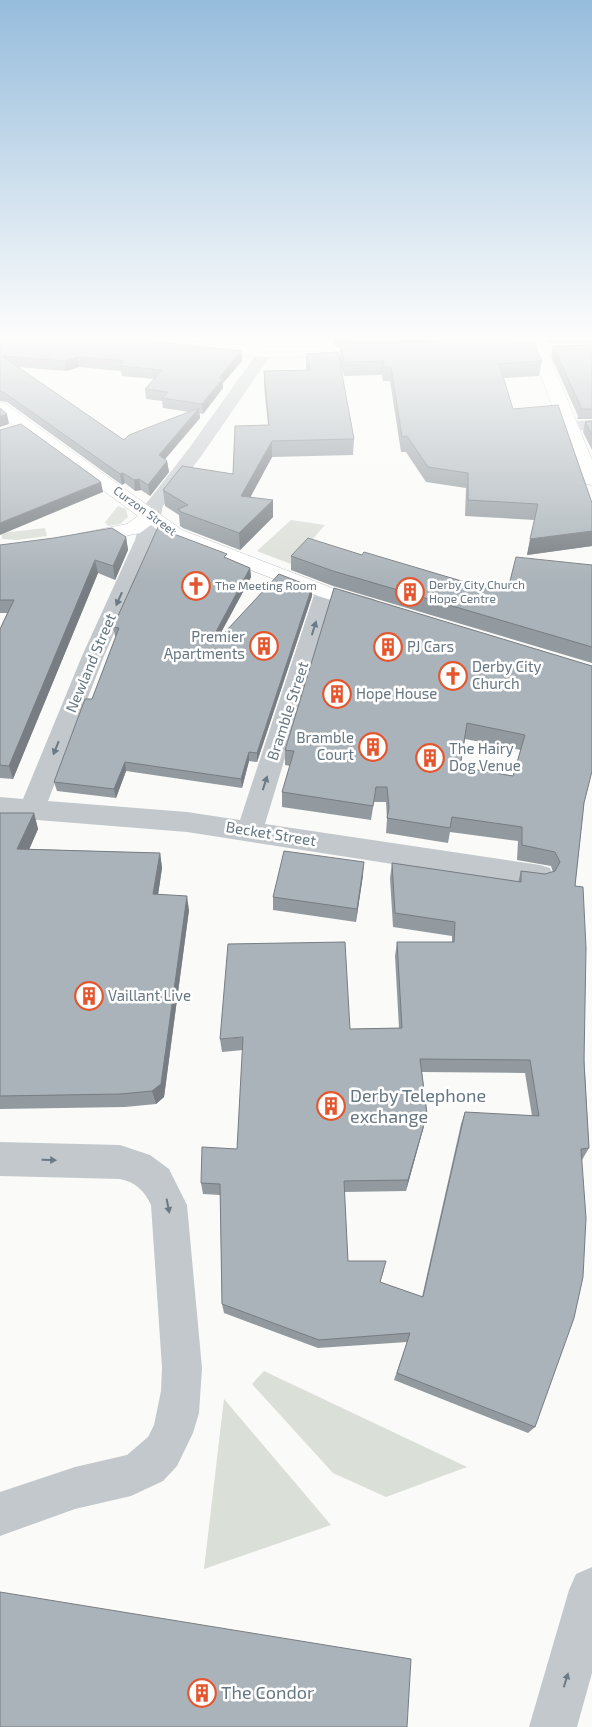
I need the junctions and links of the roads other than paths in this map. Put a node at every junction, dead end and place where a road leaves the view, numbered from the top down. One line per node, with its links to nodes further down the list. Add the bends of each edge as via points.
1 (19, 421): 4 (street, Curzon Street)
2 (218, 421): 9 (street, Newland Street, via 154,505)
3 (568, 421): 5 (street)
4 (26, 426): 7 (street); 9 (street, Curzon Street, via 118,491)
5 (570, 426): 6 (street); 8 (street)
6 (592, 426)
7 (9, 432)
8 (592, 480)
9 (150, 518): 10 (street, via 133,529); 11 (street, Curzon Street, via 175,534); 14 (street, Newland Street, one-way to 14, via 145,540 93,656)
10 (61, 542)
11 (325, 592): 12 (street, Curzon Street); 15 (street, Bramble Street, one-way to 11)
12 (388, 611)
13 (0, 806): 14 (street, Becket Street)
14 (32, 808): 15 (street, Becket Street, via 168,819)
15 (250, 830): 16 (street, Becket Street)
16 (540, 876)
17 (0, 1159): 18 (street, one-way to 18, via 120,1162 137,1165 153,1176 169,1205 182,1381 172,1434 160,1454 147,1466 122,1477 77,1487)
18 (0, 1514)
19 (592, 1590): 20 (street, one-way to 19)
20 (553, 1727)

